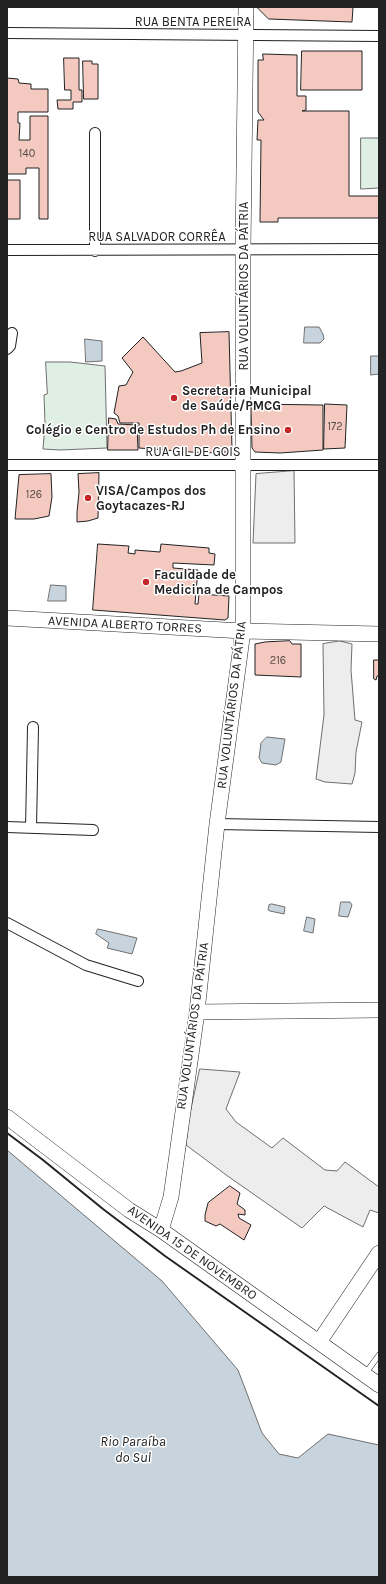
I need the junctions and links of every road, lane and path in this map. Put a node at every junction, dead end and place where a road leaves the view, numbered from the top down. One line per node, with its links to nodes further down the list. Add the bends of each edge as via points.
1 (246, 7): 3 (main road, RUA VOLUNTÁRIOS DA PÁTRIA)
2 (7, 33): 3 (street, RUA BENTA PEREIRA)
3 (245, 35): 4 (street, RUA BENTA PEREIRA); 8 (main road, RUA VOLUNTÁRIOS DA PÁTRIA)
4 (379, 36)
5 (95, 133): 9 (street)
6 (379, 249): 8 (street, RUA SALVADOR CORRÊA)
7 (7, 250): 9 (street, RUA SALVADOR CORRÊA)
8 (243, 250): 9 (street, RUA SALVADOR CORRÊA); 13 (main road, RUA VOLUNTÁRIOS DA PÁTRIA)
9 (95, 251)
10 (12, 333): 11 (street)
11 (7, 349)
12 (7, 465): 13 (street, RUA GIL DE GOIS)
13 (244, 465): 14 (street, RUA GIL DE GOIS); 16 (main road, RUA VOLUNTÁRIOS DA PÁTRIA)
14 (379, 465)
15 (7, 618): 16 (main road, AVENIDA ALBERTO TORRES)
16 (243, 631): 17 (main road, AVENIDA ALBERTO TORRES); 19 (main road, RUA VOLUNTÁRIOS DA PÁTRIA)
17 (379, 634)
18 (33, 728): 22 (street)
19 (217, 824): 21 (street); 27 (main road, RUA VOLUNTÁRIOS DA PÁTRIA)
20 (7, 827): 22 (street)
21 (379, 827)
22 (30, 828): 23 (street)
23 (93, 830)
24 (7, 923): 25 (street, via 86,965)
25 (138, 981)
26 (379, 1010): 27 (main road)
27 (197, 1012): 29 (main road, RUA VOLUNTÁRIOS DA PÁTRIA, via 171,1197)
28 (7, 1117): 29 (main road, AVENIDA 15 DE NOVEMBRO, via 129,1210)
29 (160, 1230): 31 (main road, AVENIDA 15 DE NOVEMBRO)
30 (379, 1253): 31 (main road)
31 (319, 1342): 33 (main road, AVENIDA 15 DE NOVEMBRO)
32 (379, 1355): 33 (lane)
33 (364, 1375): 34 (main road, AVENIDA 15 DE NOVEMBRO)
34 (379, 1386)

